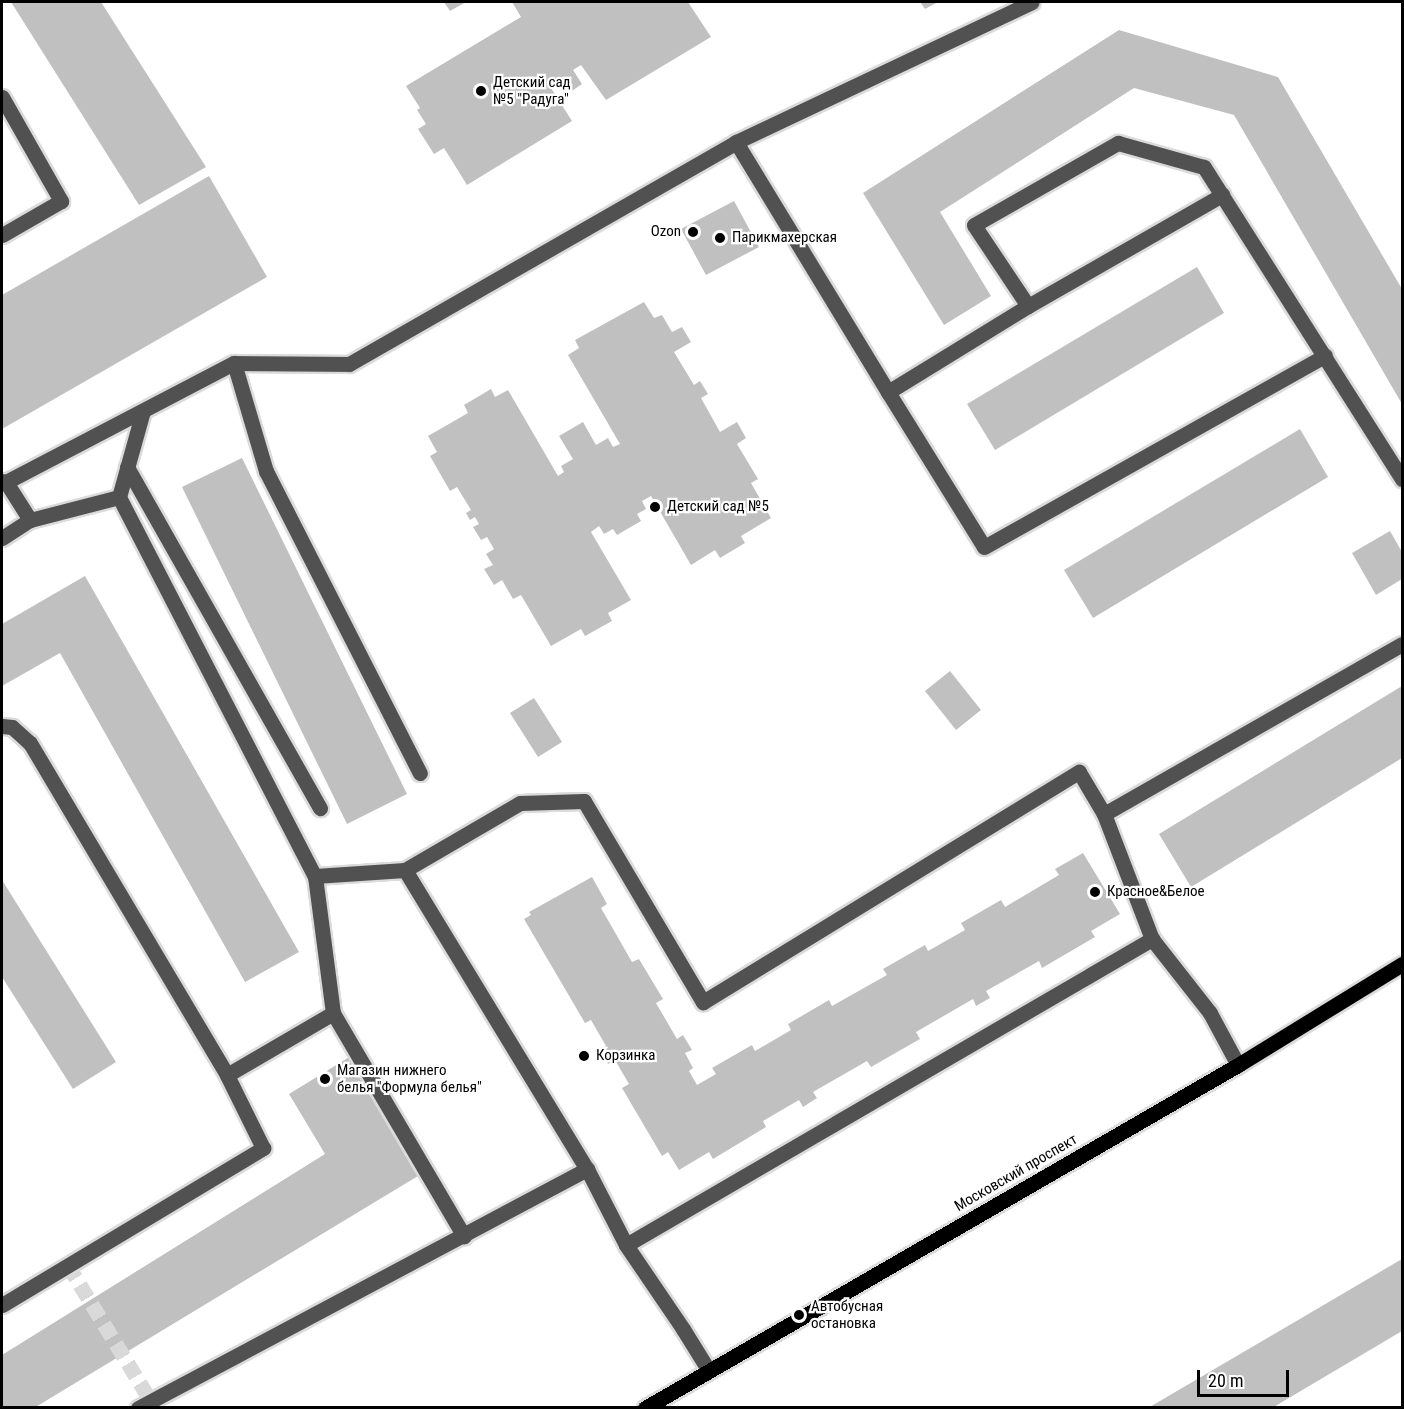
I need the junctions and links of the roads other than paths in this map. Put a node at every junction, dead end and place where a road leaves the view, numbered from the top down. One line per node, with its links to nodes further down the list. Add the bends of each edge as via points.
1 (1032, 2): 3 (lane)
2 (2, 97): 5 (lane, via 61,201)
3 (736, 142): 8 (lane, via 349,364); 9 (lane)
4 (1222, 195): 6 (lane); 6 (lane, via 1204,167 1118,143 974,225); 7 (lane)
5 (2, 235)
6 (1028, 306): 9 (lane)
7 (1325, 356): 9 (lane, via 984,547); 11 (lane)
8 (234, 363): 10 (lane); 20 (lane, via 266,471)
9 (888, 392)
10 (143, 411): 12 (lane); 14 (lane)
11 (1398, 462): 13 (lane)
12 (127, 466): 15 (lane); 21 (lane)
13 (1402, 479)
14 (4, 482): 16 (lane)
15 (119, 497): 16 (lane); 24 (lane)
16 (30, 520): 17 (lane)
17 (2, 538)
18 (1402, 644): 22 (lane)
19 (2, 726): 29 (lane, via 12,727 30,744)
20 (420, 773)
21 (320, 808)
22 (1104, 814): 23 (lane, via 1079,772 704,1002 584,801 520,803); 25 (lane)
23 (405, 870): 24 (lane); 30 (lane)
24 (315, 876): 27 (lane)
25 (1152, 939): 28 (lane, via 1210,1013); 32 (lane)
26 (1402, 964): 28 (main road, Московский проспект)
27 (333, 1013): 29 (lane); 31 (lane)
28 (1238, 1065): 34 (main road, Московский проспект)
29 (227, 1075): 33 (lane, via 263,1148)
30 (587, 1169): 31 (lane); 32 (lane)
31 (464, 1236): 35 (lane)
32 (626, 1245): 34 (lane)
33 (2, 1305)
34 (709, 1371): 36 (main road, Московский проспект)
35 (138, 1407)
36 (645, 1407)

